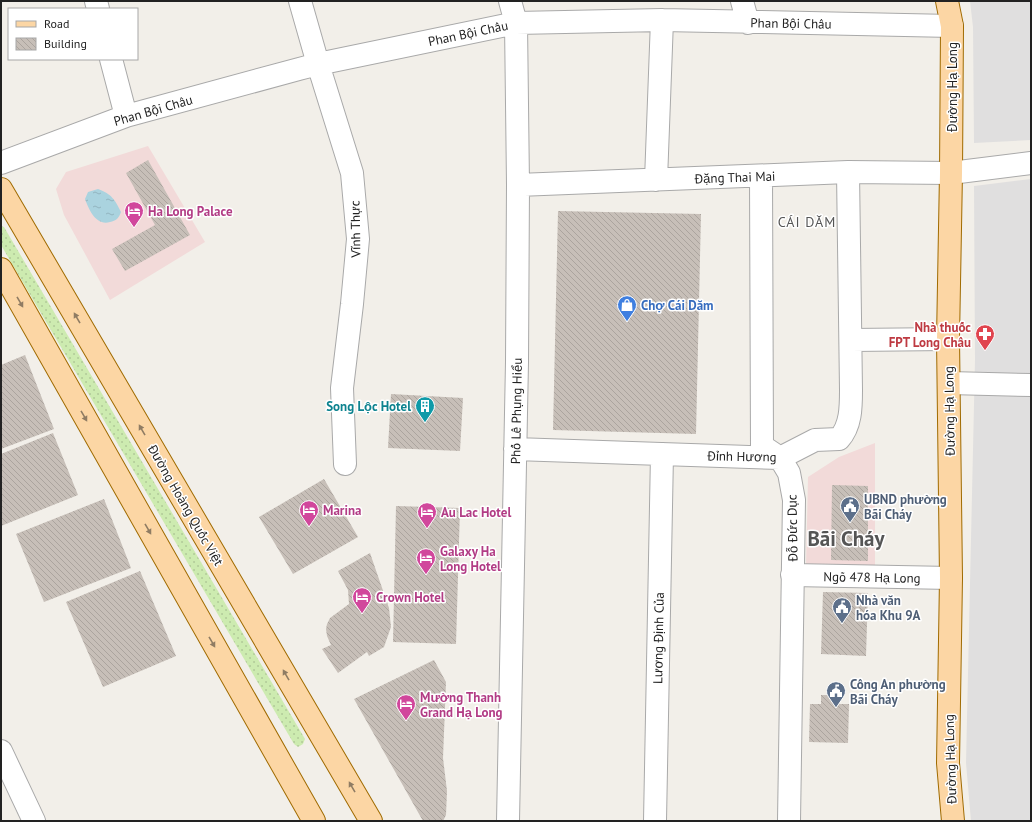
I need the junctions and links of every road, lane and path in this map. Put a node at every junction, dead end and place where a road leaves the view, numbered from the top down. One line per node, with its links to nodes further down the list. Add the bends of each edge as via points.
1 (300, 1): 10 (street, Vĩnh Thực)
2 (510, 1): 6 (street, Phố Lê Phụng Hiểu)
3 (742, 1): 7 (street)
4 (947, 1): 8 (main road, Đường Hạ Long)
5 (662, 20): 6 (street, Phan Bội Châu); 7 (street, Phan Bội Châu); 17 (street)
6 (516, 23): 10 (street, Phan Bội Châu); 18 (street, Phố Lê Phụng Hiểu)
7 (748, 23): 8 (street, Phan Bội Châu)
8 (952, 26): 15 (main road, Đường Hạ Long)
9 (111, 60): 11 (street)
10 (318, 64): 11 (street, Phan Bội Châu); 28 (street, Vĩnh Thực, via 352,173 358,239 342,388)
11 (126, 116): 12 (street, Phan Bội Châu)
12 (1, 163)
13 (1031, 163): 15 (street, Đặng Thai Mai)
14 (848, 172): 15 (street, Đặng Thai Mai); 16 (street, Đặng Thai Mai); 22 (street, Đỉnh Hương)
15 (951, 173): 21 (main road, Đường Hạ Long)
16 (761, 176): 17 (street, Đặng Thai Mai); 27 (street, Đỗ Đức Dục, via 762,446)
17 (656, 180): 18 (street, Đặng Thai Mai)
18 (518, 185): 25 (street, Phố Lê Phụng Hiểu)
19 (1, 189): 34 (main road, Đường Hoàng Quốc Việt, one-way to 19)
20 (1, 268): 33 (main road, one-way to 33)
21 (948, 339): 22 (street); 23 (main road, Đường Hạ Long)
22 (851, 340): 27 (street, Đỉnh Hương, via 851,412 844,433 838,439 815,440)
23 (949, 383): 24 (street); 30 (main road, Đường Hạ Long)
24 (1031, 385)
25 (515, 449): 26 (street, Đỉnh Hương); 35 (street, Phố Lê Phụng Hiểu)
26 (662, 454): 27 (street, Đỉnh Hương); 36 (street, Lương Định Của)
27 (780, 458): 29 (street, Đỗ Đức Dục, via 789,473 794,500)
28 (345, 464)
29 (792, 575): 30 (street, Ngõ 478 Hạ Long); 37 (street, Đỗ Đức Dục)
30 (951, 578): 38 (main road, Đường Hạ Long, via 948,763)
31 (1, 751): 32 (street)
32 (34, 821)
33 (314, 821)
34 (371, 821)
35 (508, 821)
36 (654, 821)
37 (788, 821)
38 (952, 821)

